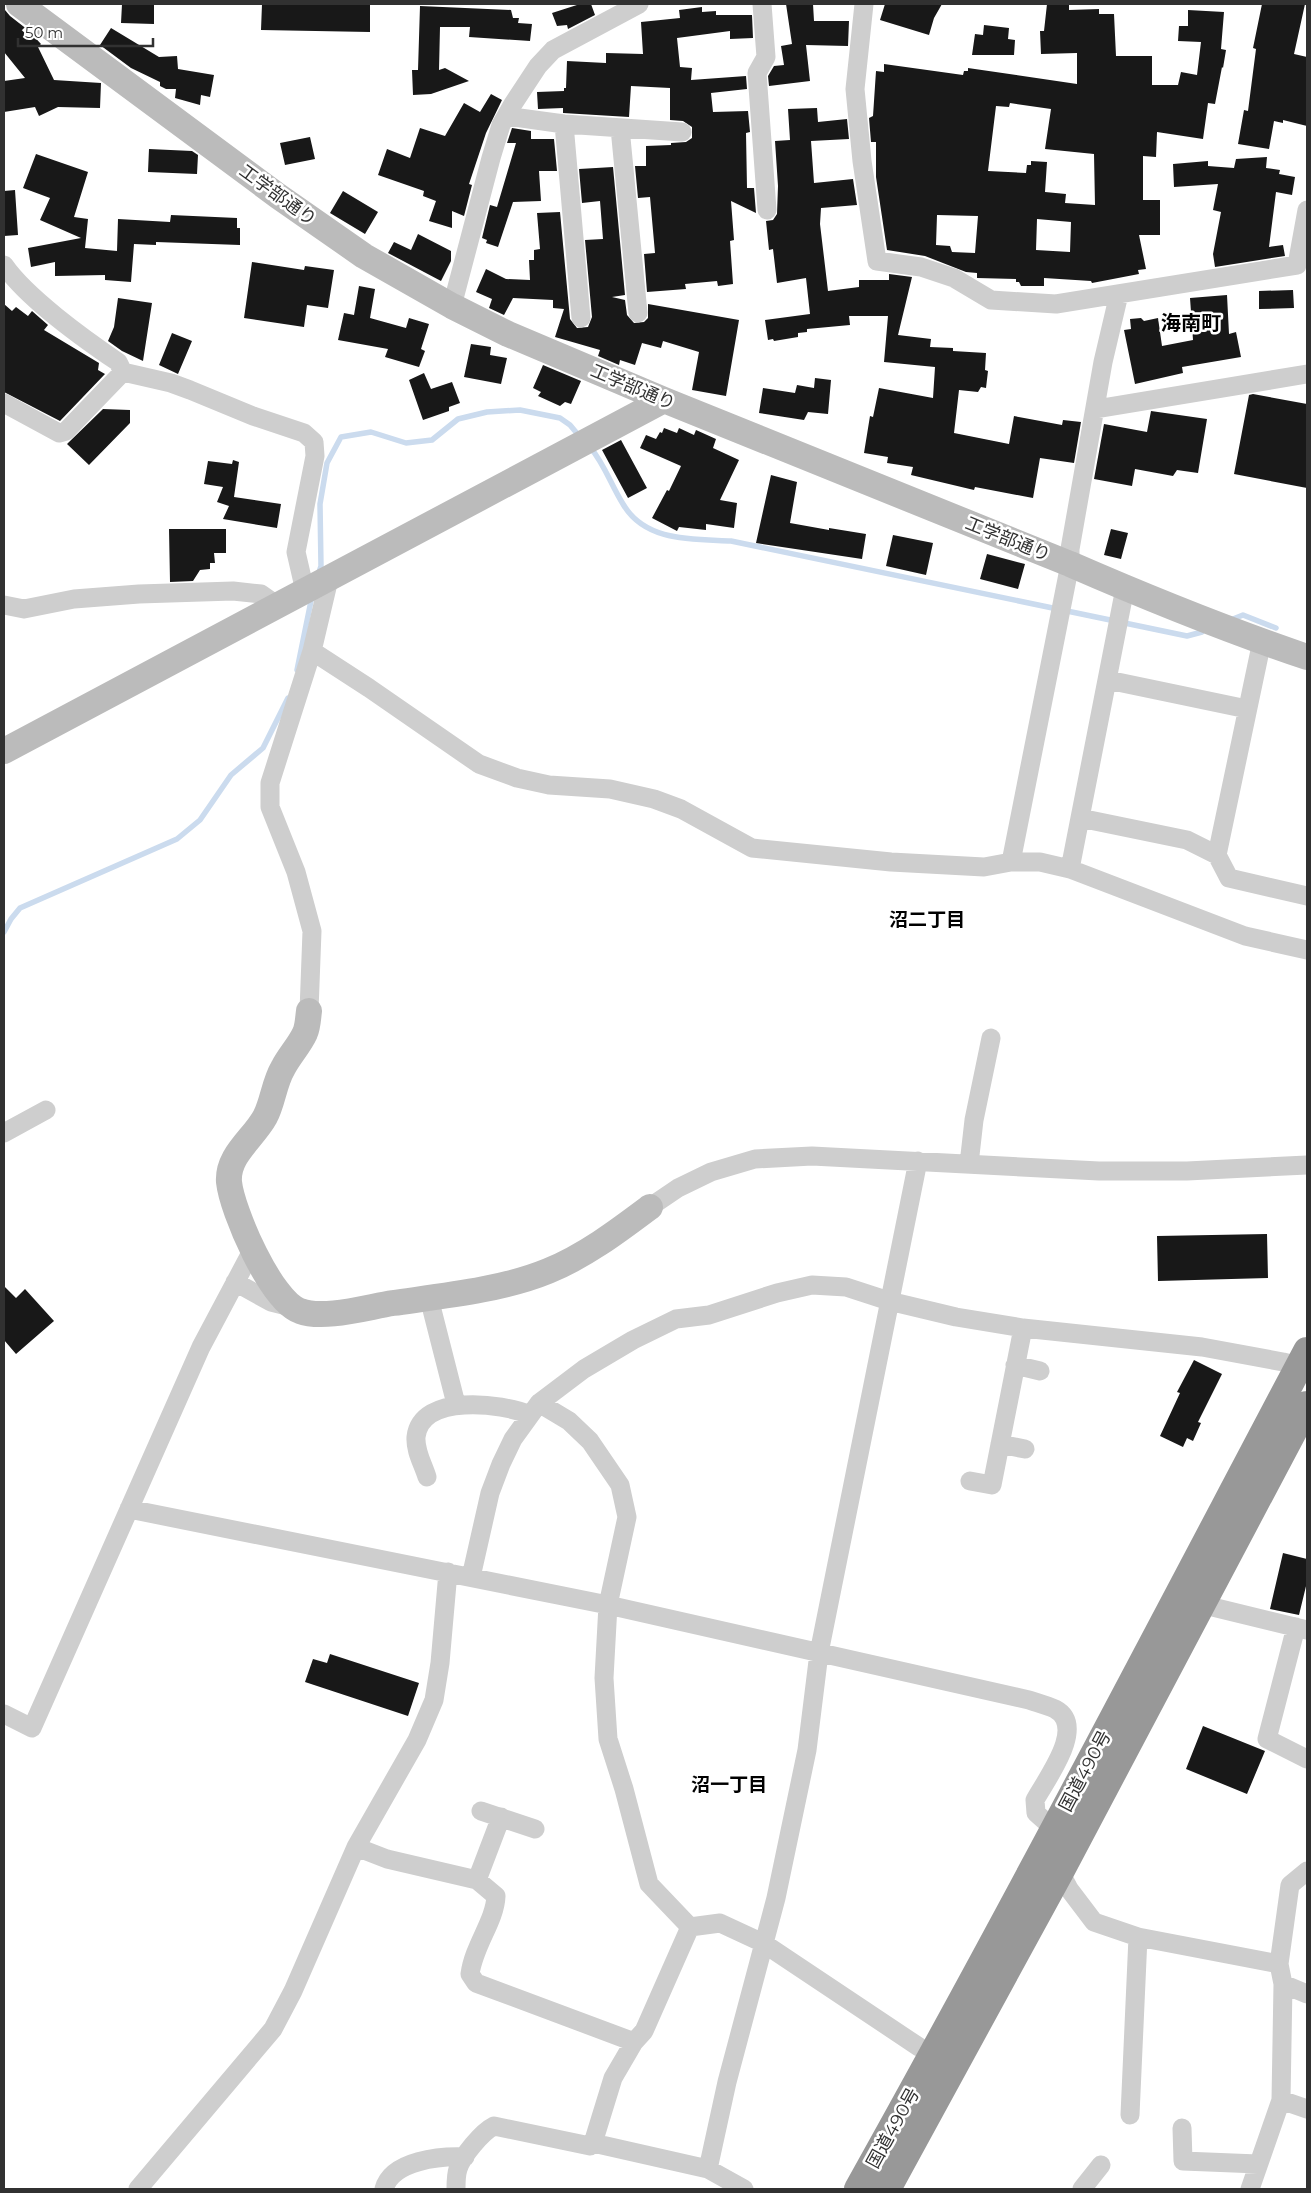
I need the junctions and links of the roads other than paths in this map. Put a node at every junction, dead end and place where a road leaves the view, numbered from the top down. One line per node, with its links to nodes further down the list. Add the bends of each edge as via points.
1 (19, 4): 13 (street, 工学部通り, via 348,245)
2 (639, 4): 5 (street, via 553,50 538,66)
3 (762, 4): 9 (street, via 766,56 757,73)
4 (864, 4): 12 (street, via 855,89 877,261 921,267 954,278 991,300 1056,304)
5 (506, 116): 6 (street); 13 (street, via 490,158)
6 (564, 124): 7 (street); 15 (street)
7 (620, 128): 8 (street); 14 (street)
8 (682, 132)
9 (767, 210)
10 (1307, 210): 12 (street, via 1297,265)
11 (4, 265): 16 (street, via 49,309 118,362)
12 (1119, 294): 20 (street)
13 (452, 306): 18 (street, 工学部通り, via 508,334)
14 (638, 313)
15 (581, 318)
16 (123, 372): 19 (street, via 66,431 59,433); 24 (street, via 171,383 304,433 314,442 315,456 296,552)
17 (1307, 374): 20 (street)
18 (664, 400): 21 (street, 工学部通り); 22 (street)
19 (4, 403)
20 (1096, 409): 21 (street)
21 (1070, 564): 23 (street, 工学部通り); 35 (street)
22 (329, 579): 24 (street); 28 (street)
23 (1125, 588): 27 (street, 工学部通り); 30 (street)
24 (305, 591): 26 (street)
25 (4, 605): 26 (street, via 24,609 74,599 233,592 261,594)
26 (278, 606): 32 (street)
27 (1262, 642): 29 (street, 工学部通り); 31 (street)
28 (312, 652): 35 (street, via 479,764 517,778 549,785 610,790 654,800 681,809 752,848 891,862 984,867); 39 (street, via 270,783 270,807 296,872 312,931)
29 (1307, 657)
30 (1108, 680): 31 (street); 33 (street)
31 (1247, 709): 34 (street)
32 (4, 750)
33 (1080, 818): 34 (street, via 1187,840); 36 (street)
34 (1217, 855): 37 (street, via 1229,878)
35 (1012, 862): 36 (street, via 1040,862)
36 (1070, 868): 38 (street, via 1245,936)
37 (1307, 896)
38 (1307, 950)
39 (309, 1011): 47 (street, via 306,1031 282,1068 266,1116 231,1167 229,1182)
40 (991, 1038): 44 (street, via 974,1120)
41 (46, 1110): 42 (street)
42 (4, 1133)
43 (918, 1161): 44 (street); 46 (street, via 812,1156 755,1159 711,1172 678,1188); 50 (street)
44 (969, 1164): 45 (street, via 1099,1171 1187,1171)
45 (1307, 1164)
46 (650, 1207): 49 (street, via 598,1244 546,1272)
47 (252, 1248): 48 (street); 51 (street, via 272,1285)
48 (235, 1282): 51 (street, via 271,1302); 63 (street, via 201,1347)
49 (429, 1298): 51 (street, via 314,1314); 56 (street)
50 (889, 1301): 52 (street); 58 (street, via 846,1287 812,1285 709,1315 676,1319 584,1369); 69 (street)
51 (291, 1307)
52 (1023, 1328): 53 (street, via 1202,1347); 54 (street)
53 (1305, 1362): 66 (highway, 国道490号)
54 (1015, 1365): 55 (street); 59 (street)
55 (1040, 1371)
56 (456, 1404): 58 (street); 61 (street, via 424,1419 419,1427 417,1449)
57 (1307, 1405): 66 (highway, 国道490号)
58 (534, 1409): 65 (street, via 513,1439 490,1493); 67 (street, via 569,1421 590,1441 620,1485 627,1517)
59 (1000, 1444): 60 (street); 62 (street, via 992,1485)
60 (1025, 1449)
61 (428, 1477)
62 (970, 1481)
63 (128, 1509): 64 (street); 70 (street, via 32,1728)
64 (448, 1572): 65 (street); 76 (street, via 434,1700 417,1740)
65 (471, 1577): 67 (street)
66 (1190, 1601): 68 (street); 75 (highway, 国道490号); 78 (highway, 国道490号)
67 (608, 1605): 69 (street); 80 (street, via 604,1678 608,1739 650,1884)
68 (1302, 1629): 71 (street, via 1267,1739)
69 (819, 1653): 75 (street, via 1029,1700 1056,1709 1066,1718 1066,1743 1035,1800 1036,1813); 82 (street, via 807,1750 776,1898)
70 (4, 1714)
71 (1307, 1759)
72 (482, 1811): 73 (street)
73 (500, 1817): 74 (street); 79 (street)
74 (535, 1828)
75 (1054, 1829): 78 (street); 87 (highway, 国道490号)
76 (356, 1847): 79 (street, via 387,1859); 97 (street, via 273,2029)
77 (1307, 1871): 83 (street, via 1290,1886)
78 (1060, 1872): 81 (street, via 1094,1922); 87 (highway, 国道490号)
79 (477, 1880): 86 (street, via 496,1896 495,1910 472,1958 470,1974 476,1983)
80 (690, 1927): 82 (street, via 720,1923); 86 (street, via 644,2031)
81 (1138, 1937): 83 (street); 90 (street)
82 (763, 1943): 87 (street, via 905,2038); 96 (street)
83 (1279, 1964): 84 (street)
84 (1283, 1984): 85 (street); 88 (street)
85 (1307, 1994)
86 (634, 2042): 92 (street, via 613,2078)
87 (945, 2060): 101 (highway, 国道490号); 102 (highway, 国道490号)
88 (1281, 2100): 89 (street); 94 (street)
89 (1307, 2110)
90 (1130, 2115)
91 (1182, 2128): 94 (street, via 1183,2161)
92 (593, 2143): 93 (street, via 590,2146 494,2126 479,2136); 96 (street)
93 (465, 2156): 98 (street, via 417,2162 398,2172); 99 (street, via 458,2169)
94 (1258, 2164): 104 (street)
95 (1101, 2165): 103 (street)
96 (708, 2169): 100 (street)
97 (138, 2189)
98 (384, 2189)
99 (456, 2189)
100 (744, 2189)
101 (858, 2189)
102 (887, 2189)
103 (1082, 2189)
104 (1250, 2189)

